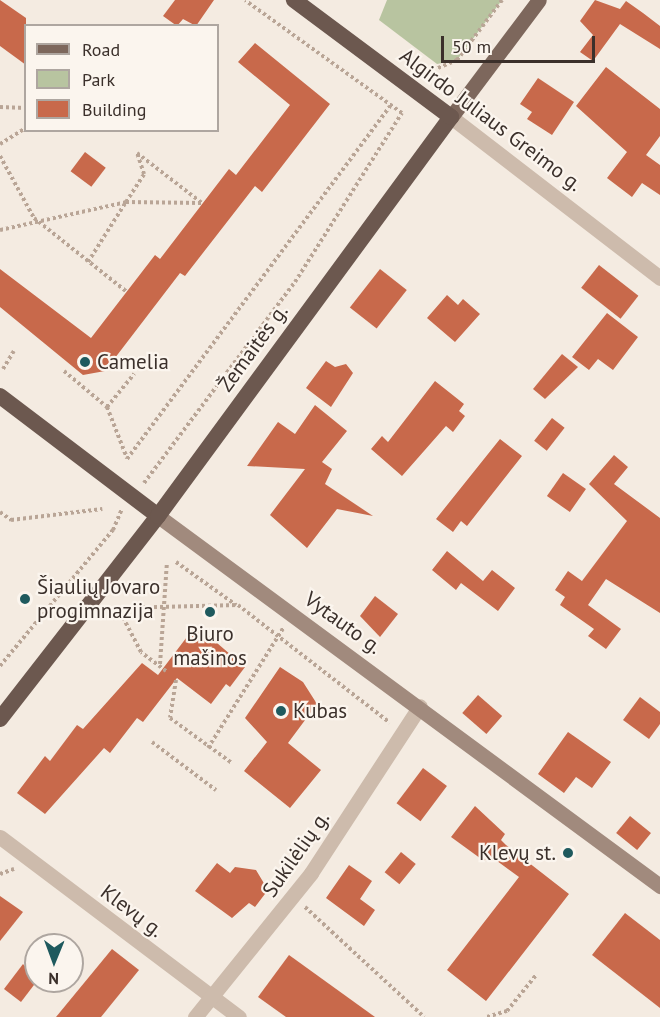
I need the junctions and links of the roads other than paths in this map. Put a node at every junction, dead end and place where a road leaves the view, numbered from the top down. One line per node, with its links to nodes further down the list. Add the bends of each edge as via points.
1 (294, 0): 3 (highway, Algirdo Juliaus Greimo g.)
2 (539, 0): 3 (main road, Žemaitės g.)
3 (451, 117): 4 (street, Algirdo Juliaus Greimo g.); 6 (highway, Žemaitės g.)
4 (660, 278)
5 (0, 396): 6 (highway, Vytauto g.)
6 (158, 516): 7 (main road, Vytauto g.); 8 (highway, Žemaitės g.)
7 (420, 706): 10 (main road, Vytauto g.); 11 (street, Sukilėlių g., via 293,896)
8 (0, 719)
9 (0, 837): 11 (street, Klevų g.)
10 (660, 886)
11 (210, 997): 12 (street, Sukilėlių g.); 13 (street, Klevų g.)
12 (195, 1017)
13 (239, 1017)

